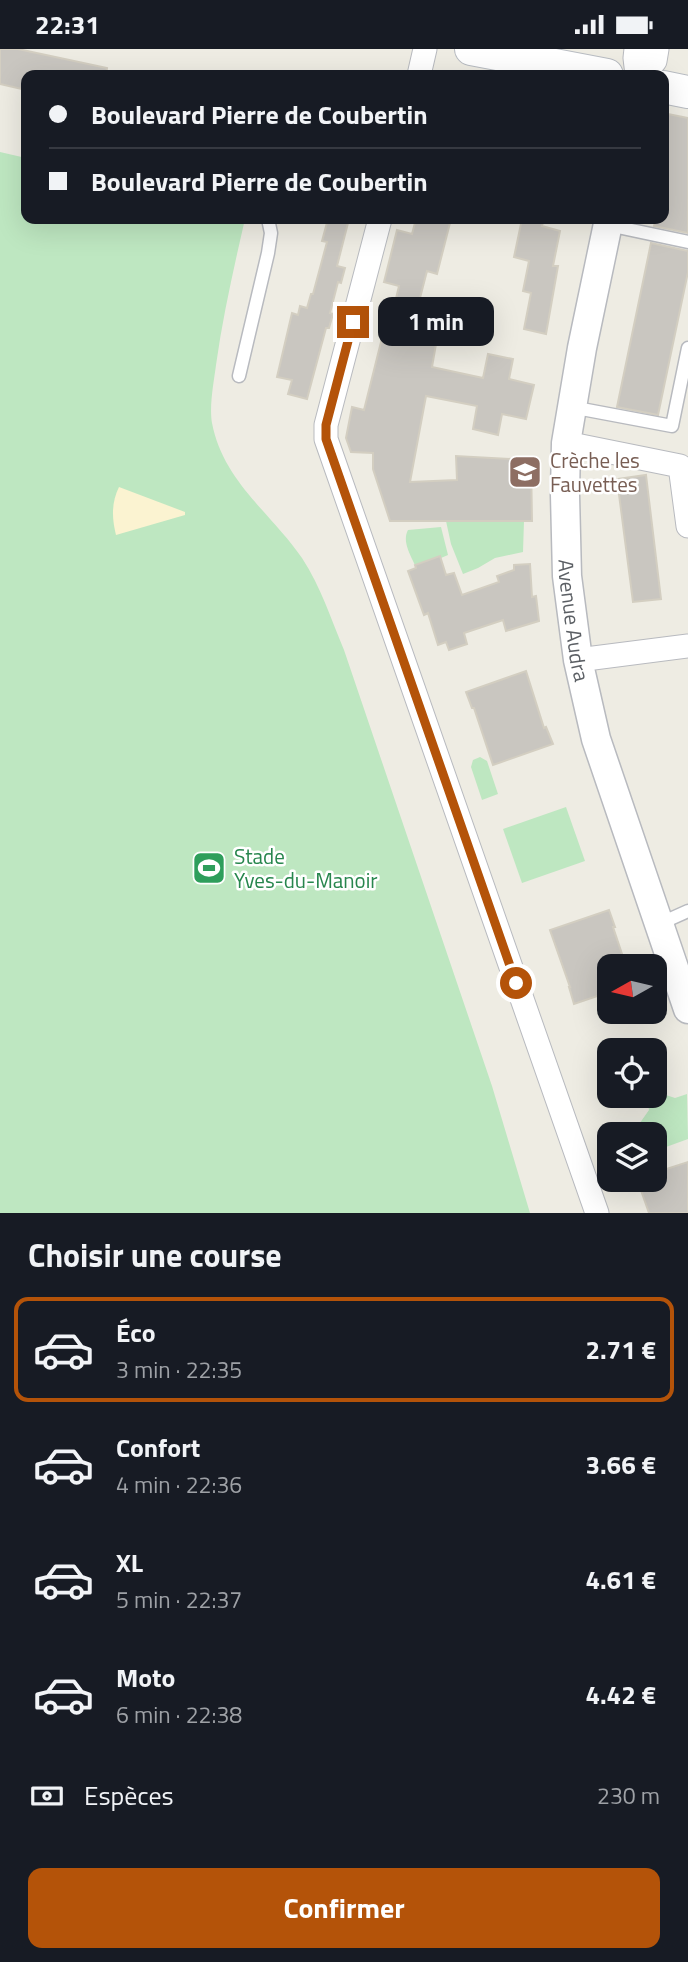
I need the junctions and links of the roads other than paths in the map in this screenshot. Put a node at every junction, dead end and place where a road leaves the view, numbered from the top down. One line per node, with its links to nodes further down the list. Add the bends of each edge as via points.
1 (425, 49): 5 (street)
2 (471, 49): 6 (main road)
3 (636, 49): 7 (street)
4 (657, 49): 8 (street)
5 (420, 70)
6 (581, 70)
7 (636, 70)
8 (648, 70)
9 (669, 88): 10 (main road)
10 (688, 92)
11 (269, 224): 17 (lane, via 268,253)
12 (379, 224): 26 (street, via 326,439)
13 (608, 224): 18 (street, Avenue Audra)
14 (616, 224): 15 (lane)
15 (688, 242)
16 (688, 348): 18 (lane, via 672,426)
17 (239, 376)
18 (571, 407): 19 (street, Avenue Audra)
19 (566, 443): 20 (street, via 680,466); 22 (street, Avenue Audra, via 567,576)
20 (688, 526)
21 (688, 646): 22 (street)
22 (578, 660): 24 (street, Avenue Audra, via 596,739)
23 (688, 911): 24 (lane)
24 (659, 924): 25 (street, Avenue Audra)
25 (688, 1009)
26 (597, 1213)

